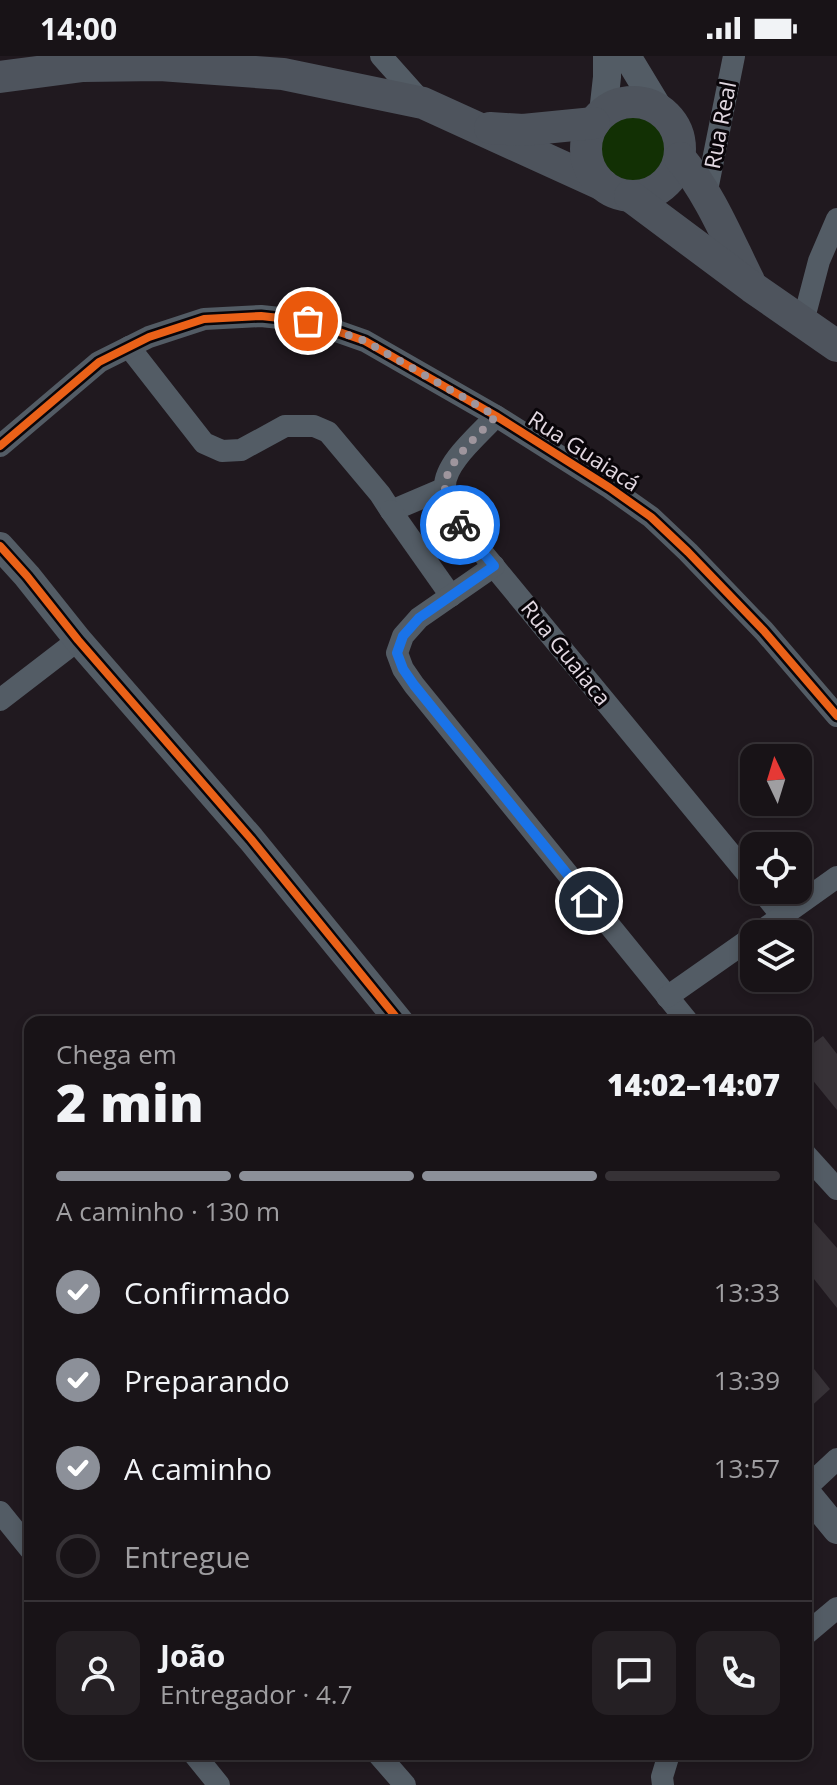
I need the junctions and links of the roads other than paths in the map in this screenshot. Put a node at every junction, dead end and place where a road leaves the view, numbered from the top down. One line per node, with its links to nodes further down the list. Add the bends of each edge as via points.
1 (381, 56): 7 (street)
2 (607, 56): 9 (street)
3 (627, 56): 8 (street)
4 (734, 56): 13 (street, Rua Real)
5 (286, 65): 6 (main road, via 83,66); 7 (main road)
6 (0, 77)
7 (423, 103): 10 (main road)
8 (659, 109): 9 (main road, via 627,102); 11 (main road, via 673,123)
9 (598, 118): 10 (main road, via 523,130); 12 (main road, via 588,136 587,158 593,173)
10 (475, 127): 12 (main road)
11 (680, 158): 12 (main road, via 674,174 649,194); 13 (main road)
12 (617, 191): 15 (main road)
13 (706, 195): 15 (main road)
14 (837, 219): 16 (street)
15 (752, 287): 16 (main road)
16 (803, 322): 17 (main road)
17 (837, 346)
18 (129, 347): 19 (street, Rua Guaiacá, via 204,319 261,316 308,321 365,341); 20 (street, Rua Guaiacá, via 99,362); 22 (street, via 204,443 222,451 241,450 285,426 314,426 328,432)
19 (496, 416): 21 (street, via 454,462); 28 (street, Rua Guaiacá, via 651,517 764,631)
20 (0, 446)
21 (445, 488): 22 (street); 24 (street, Rua Guaiaca, via 458,523)
22 (391, 511): 25 (street)
23 (0, 546): 26 (street)
24 (494, 566): 25 (street); 29 (street, Rua Guaiaca)
25 (451, 596): 35 (street, via 403,636 397,653 403,669)
26 (78, 640): 27 (street); 36 (street)
27 (0, 700)
28 (837, 716)
29 (740, 865)
30 (837, 877): 32 (street)
31 (772, 904): 32 (street)
32 (782, 916): 33 (street)
33 (777, 920)
34 (740, 946): 35 (street)
35 (667, 997): 37 (street)
36 (395, 1016)
37 (683, 1016)
38 (812, 1162): 39 (street)
39 (837, 1189)
40 (837, 1459): 41 (street)
41 (812, 1484)
42 (812, 1498): 44 (street)
43 (0, 1512): 45 (street)
44 (837, 1530)
45 (24, 1542)
46 (837, 1608): 47 (street)
47 (812, 1629)
48 (199, 1760): 51 (street)
49 (383, 1760): 52 (street)
50 (667, 1760): 53 (street)
51 (219, 1785)
52 (405, 1785)
53 (663, 1785)

